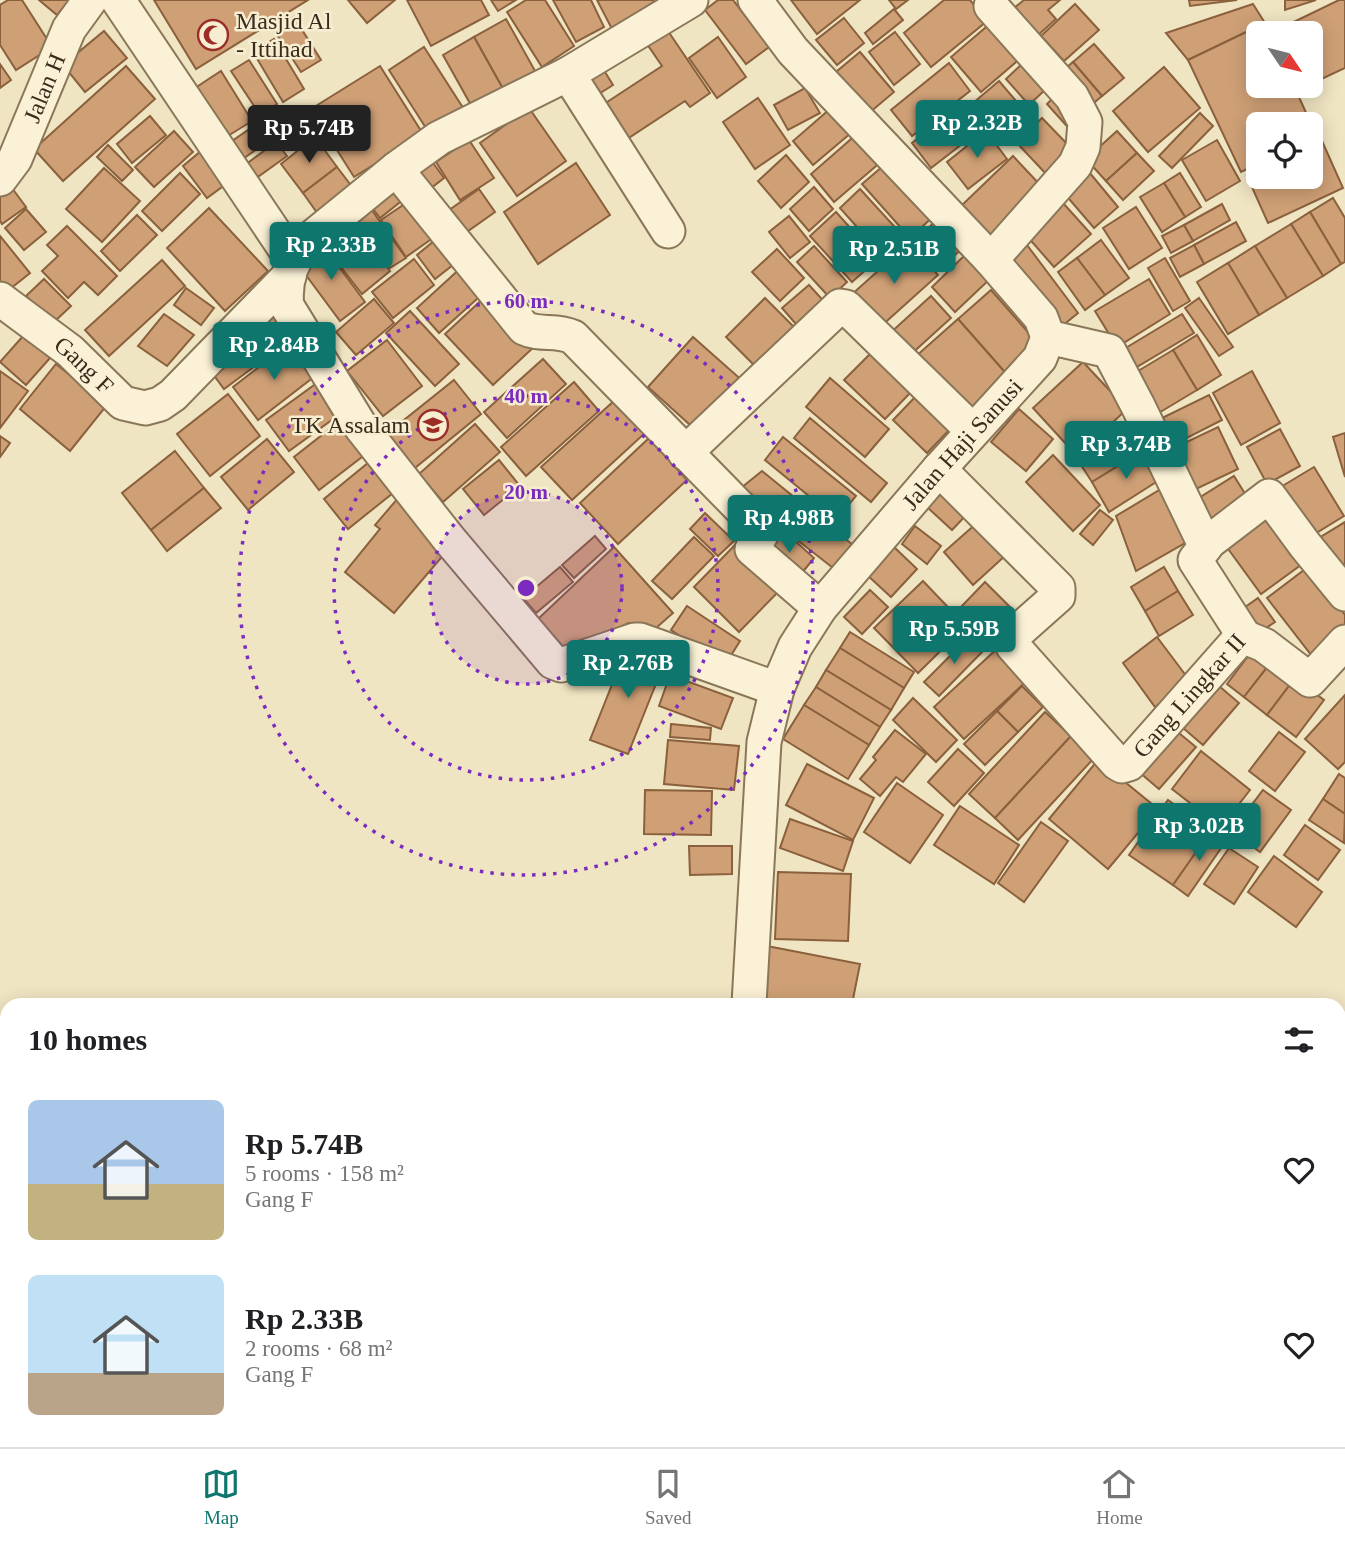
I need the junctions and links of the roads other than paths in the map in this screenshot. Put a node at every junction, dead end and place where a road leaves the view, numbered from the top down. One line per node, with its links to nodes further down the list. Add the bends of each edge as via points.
1 (90, 0): 8 (street, Jalan H, via 69,29 20,150)
2 (118, 0): 11 (street)
3 (691, 0): 6 (street, Gang F)
4 (755, 0): 10 (street, via 793,51)
5 (991, 6): 10 (street, via 1072,97 1085,122 1083,147 1075,165)
6 (568, 74): 7 (street, Gang F, via 439,138); 9 (street)
7 (396, 169): 11 (street, Gang F, via 314,235 298,252); 15 (street, via 524,328 572,337)
8 (0, 179)
9 (668, 231)
10 (991, 260): 13 (street, via 1041,318)
11 (292, 269): 12 (street, Gang F, via 173,395 145,408 123,404 70,351); 22 (street, via 285,289 287,306 361,427 553,662 561,665 635,639)
12 (0, 299)
13 (1048, 337): 14 (street, Jalan Haji Sanusi, via 1040,358); 17 (street, via 1109,351)
14 (973, 430): 15 (street, via 840,306); 16 (street, Jalan Haji Sanusi)
15 (685, 453): 19 (street, via 762,530 752,549)
16 (939, 469): 19 (street, Jalan Haji Sanusi); 20 (street, Gang Lingkar II, via 1058,588 1058,596 1011,641 1122,766 1129,764)
17 (1206, 546): 18 (street, via 1269,496); 20 (street, via 1195,560)
18 (1345, 594)
19 (820, 608): 22 (street, Jalan Haji Sanusi, via 795,647)
20 (1244, 636): 21 (street, Gang Lingkar II, via 1264,645 1310,680)
21 (1345, 642)
22 (777, 689): 23 (street, Jalan Haji Sanusi, via 764,742)
23 (749, 998)

